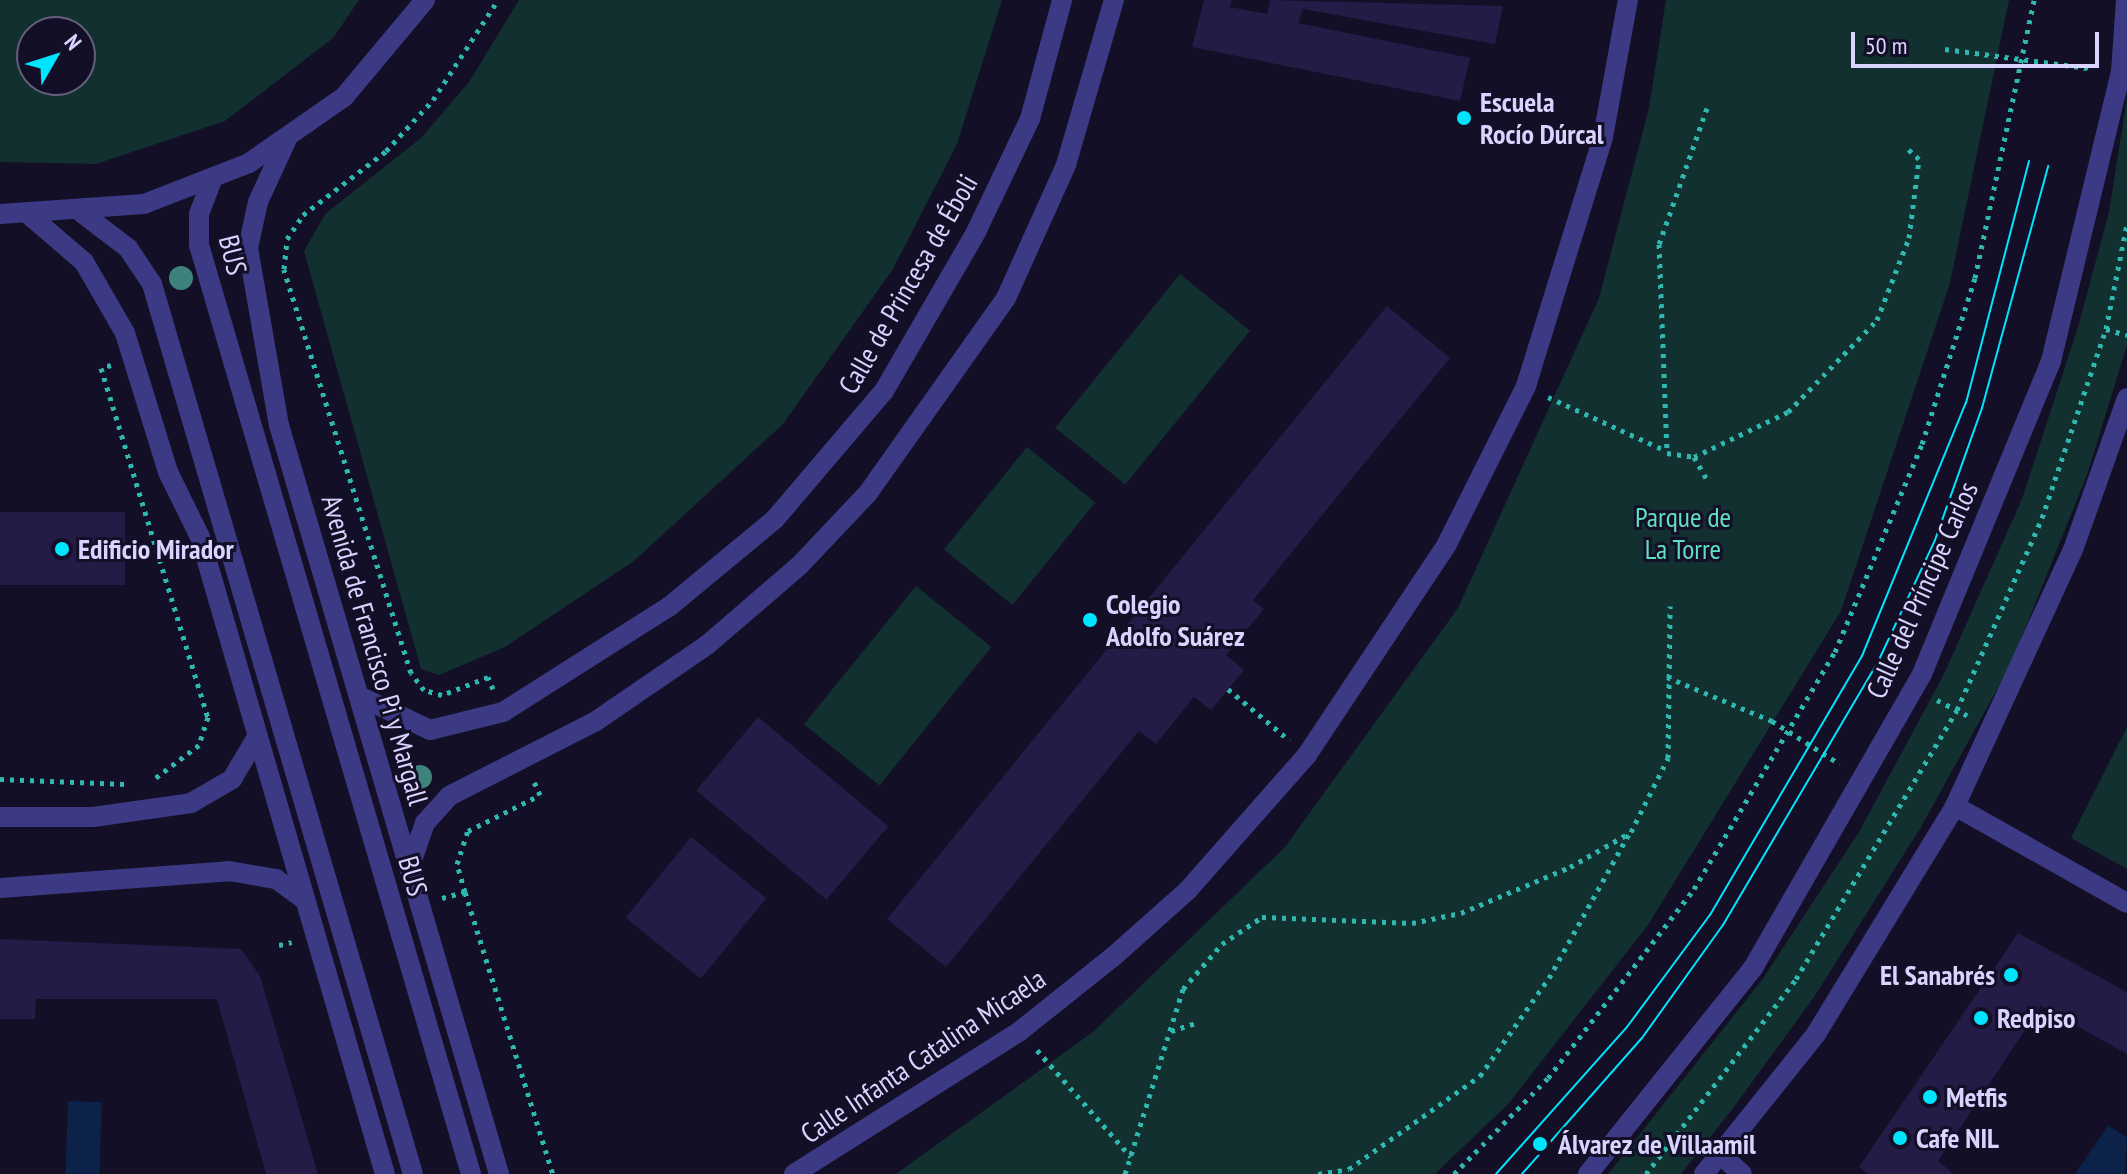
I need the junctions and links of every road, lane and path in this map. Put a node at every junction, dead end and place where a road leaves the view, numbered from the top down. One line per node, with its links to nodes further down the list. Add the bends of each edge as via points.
1 (425, 0): 12 (street, via 344,97)
2 (498, 0): 32 (path, via 423,110 386,151 303,215 287,239 284,269 411,673 424,690 442,695 488,677)
3 (1062, 0): 32 (street, Calle de Princesa de Éboli, via 1030,119 976,232 884,391 775,519 670,606)
4 (1114, 0): 38 (street, via 1066,165 1018,272 925,422 799,566 707,645)
5 (1628, 0): 21 (street, Calle Infanta Catalina Micaela, via 1603,137)
6 (2034, 0): 9 (path)
7 (2126, 0): 63 (street, Calle del Príncipe Carlos, via 2121,72 2051,361 1922,674 1753,968)
8 (1945, 49): 9 (path)
9 (2023, 60): 10 (path); 34 (path, via 1975,278 1922,444 1835,652)
10 (2110, 71)
11 (1707, 108): 24 (path, via 1659,244)
12 (286, 141): 14 (street); 31 (street, Avenida de Francisco Pi y Margall, via 250,226 249,265 279,425)
13 (1908, 149): 25 (path, via 1919,159 1909,238 1877,320 1788,412)
14 (212, 180): 15 (street, via 144,204); 56 (street, BUS, via 199,214 199,245)
15 (82, 213): 17 (street); 55 (street, via 128,248 152,284)
16 (0, 214): 17 (street)
17 (28, 214): 35 (street, via 84,262 117,313 168,472 200,537)
18 (2106, 329): 19 (path)
19 (2127, 335)
20 (101, 368): 39 (path, via 208,717 199,745 176,769 141,785)
21 (1526, 386): 24 (path); 37 (street, Calle Infanta Catalina Micaela, via 1447,544)
22 (2127, 398): 23 (street)
23 (2122, 433): 33 (street)
24 (1662, 449): 25 (path)
25 (1694, 457): 26 (path)
26 (1708, 481)
27 (1670, 606): 28 (path)
28 (1667, 677): 34 (path); 42 (path, via 1668,758)
29 (1228, 689): 37 (path)
30 (1923, 692): 33 (path)
31 (361, 697): 32 (street, Calle de Princesa de Éboli, via 430,730); 43 (street, Avenida de Francisco Pi y Margall)
32 (503, 712)
33 (1994, 729): 40 (street)
34 (1791, 732): 36 (path, via 1843,766); 62 (path, via 1694,889 1618,993)
35 (257, 737): 41 (street, via 232,779 191,803 93,817); 46 (street)
36 (1850, 753)
37 (1307, 755): 50 (street, Calle Infanta Catalina Micaela, via 1188,890)
38 (524, 761): 43 (street, via 436,807); 45 (path, via 540,795 468,831 457,864)
39 (0, 779)
40 (1955, 806): 47 (street); 52 (street, via 1816,1034)
41 (0, 817)
42 (1631, 832): 51 (path, via 1570,867 1461,913 1412,923 1262,917 1222,944 1183,989); 61 (path, via 1549,978 1480,1076 1349,1169)
43 (410, 866): 48 (street, Avenida de Francisco Pi y Margall)
44 (0, 888): 46 (street, via 229,871 276,879)
45 (465, 892): 48 (path); 58 (path)
46 (305, 900): 54 (street)
47 (2127, 903)
48 (421, 904): 57 (street, Avenida de Francisco Pi y Margall)
49 (1199, 1022): 51 (path)
50 (1020, 1031): 53 (path); 59 (street, Calle Infanta Catalina Micaela)
51 (1171, 1031): 53 (path)
52 (1721, 1155): 64 (street); 65 (street)
53 (1131, 1157): 60 (path)
54 (385, 1174)
55 (413, 1174)
56 (471, 1174)
57 (499, 1174)
58 (553, 1174)
59 (794, 1174)
60 (1125, 1174)
61 (1318, 1174)
62 (1454, 1174)
63 (1588, 1174)
64 (1704, 1174)
65 (1742, 1174)

